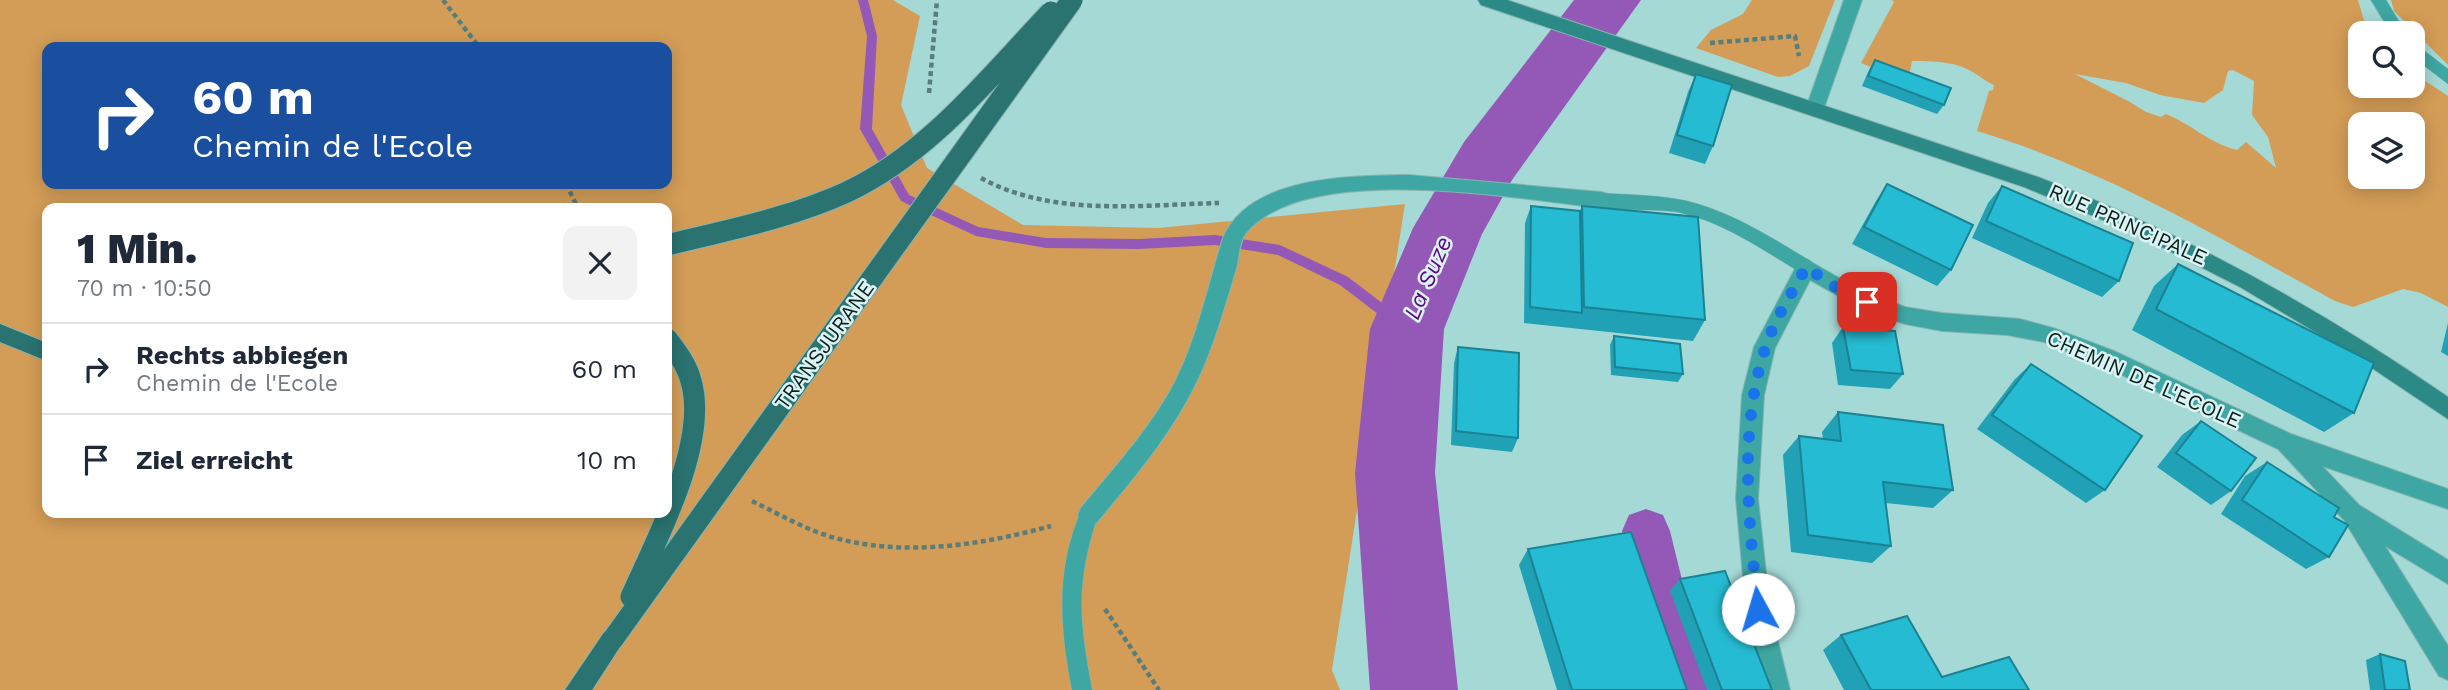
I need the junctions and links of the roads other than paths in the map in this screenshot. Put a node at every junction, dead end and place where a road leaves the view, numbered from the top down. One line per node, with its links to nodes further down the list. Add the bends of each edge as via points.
1 (1062, 0): 11 (main road, bridge, via 942,125 872,179 793,212)
2 (1072, 0): 24 (main road, TRANSJURANE, bridge)
3 (1487, 0): 9 (main road, RUE PRINCIPALE, via 1780,97)
4 (1853, 0): 9 (street)
5 (2378, 0): 6 (lane)
6 (2391, 21)
7 (2425, 58): 8 (lane)
8 (2448, 78)
9 (1817, 100): 16 (main road, RUE PRINCIPALE, via 2072,197 2196,253 2316,320)
10 (1601, 200): 12 (lane, via 1699,211 1734,225); 21 (street, via 1432,182 1304,190 1266,203 1236,229 1193,367 1175,404)
11 (672, 244)
12 (1806, 267): 17 (street, CHEMIN DE L'ECOLE, via 1843,292 1892,312 2045,334); 28 (street, via 1765,347 1753,395 1747,499 1758,609)
13 (0, 333): 15 (main road)
14 (672, 346): 19 (main road, bridge, via 693,386 696,421 685,470)
15 (42, 350)
16 (2448, 409)
17 (2283, 441): 18 (street, CHEMIN DE L'ECOLE); 20 (street, CHEMIN DE L'ECOLE)
18 (2448, 499)
19 (672, 501)
20 (2351, 512): 23 (street, CHEMIN DE L'ECOLE); 25 (street)
21 (1089, 515): 27 (lane, via 1074,561 1073,632)
22 (665, 518): 24 (main road, bridge)
23 (2448, 573)
24 (613, 639): 26 (main road, TRANSJURANE)
25 (2448, 668)
26 (577, 690)
27 (1082, 690)
28 (1778, 690)

